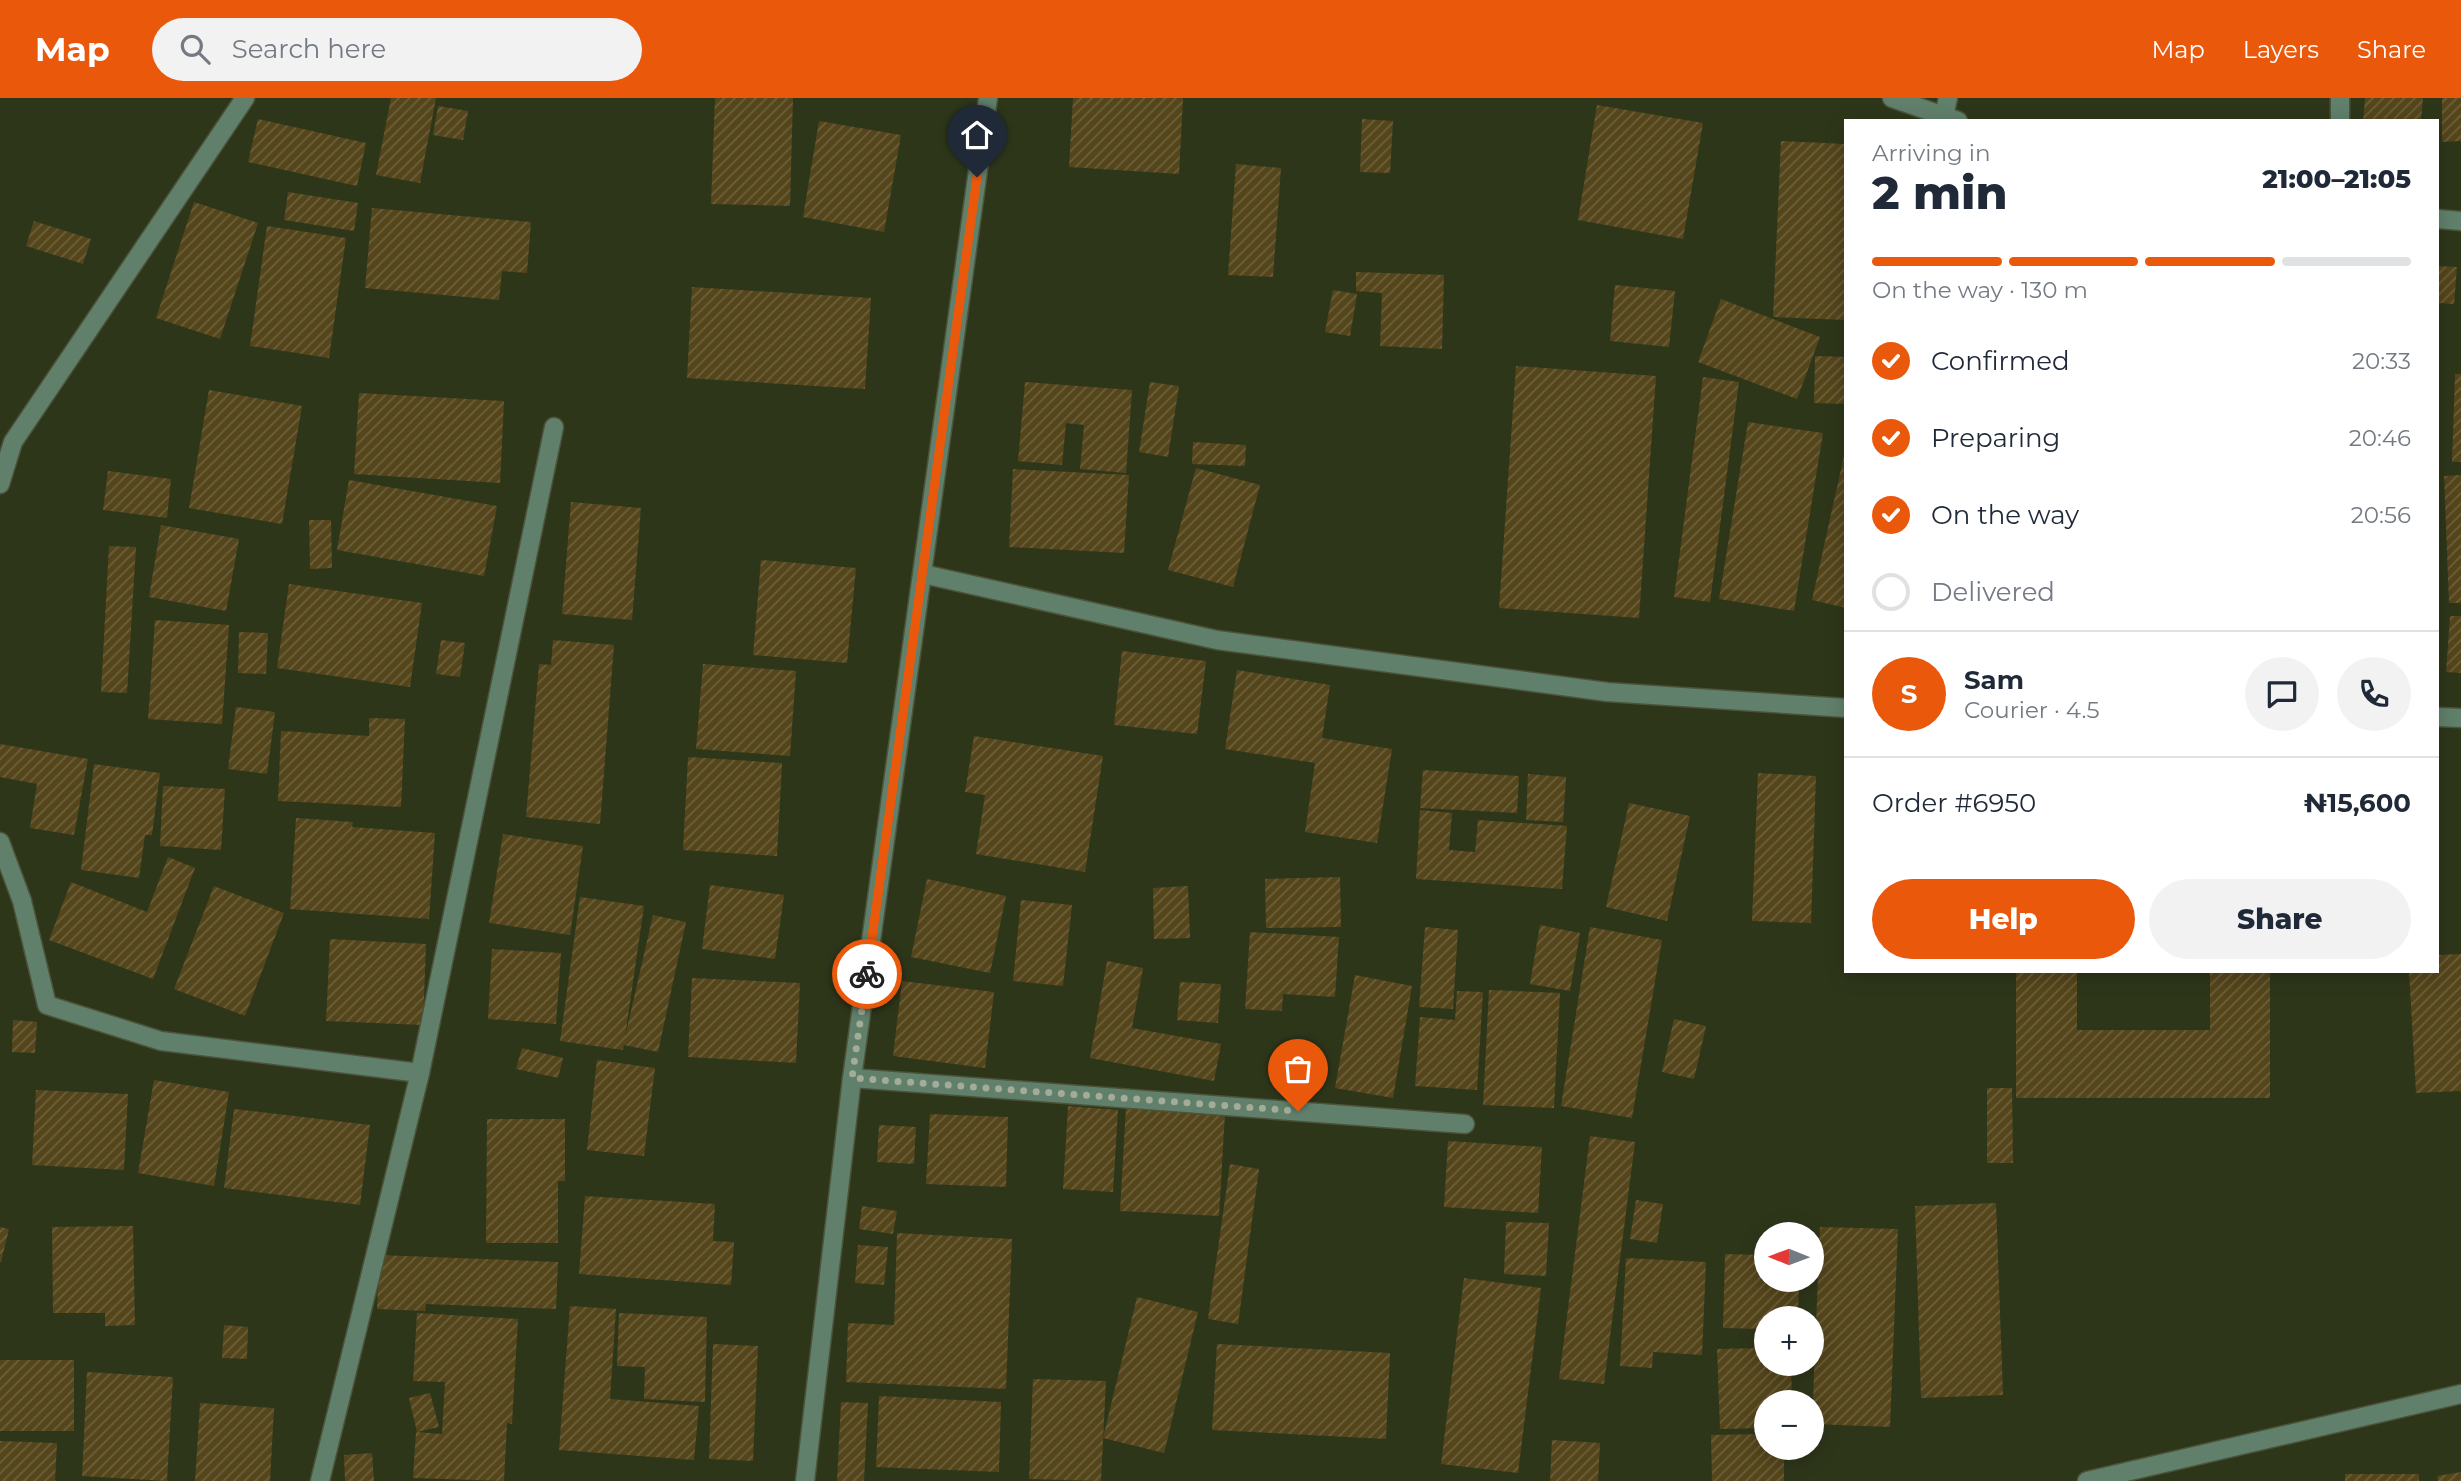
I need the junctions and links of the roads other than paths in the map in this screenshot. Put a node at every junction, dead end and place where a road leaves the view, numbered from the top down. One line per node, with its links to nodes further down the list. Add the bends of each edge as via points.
1 (245, 98): 11 (street, via 13,442)
2 (988, 98): 12 (street)
3 (1892, 98): 6 (street)
4 (1948, 98): 6 (street)
5 (2340, 98): 7 (street)
6 (1951, 118)
7 (2340, 119)
8 (2439, 219): 9 (street)
9 (2461, 221)
10 (554, 427): 17 (street)
11 (0, 484)
12 (923, 575): 13 (street, via 1217,640 1607,692); 18 (street)
13 (1844, 708)
14 (2439, 717): 15 (street)
15 (2461, 718)
16 (0, 842): 17 (street, via 22,901 47,1005 161,1041)
17 (420, 1073): 21 (street)
18 (852, 1078): 19 (street); 22 (street)
19 (1465, 1124)
20 (2461, 1394): 23 (street)
21 (320, 1481)
22 (805, 1481)
23 (2087, 1481)

